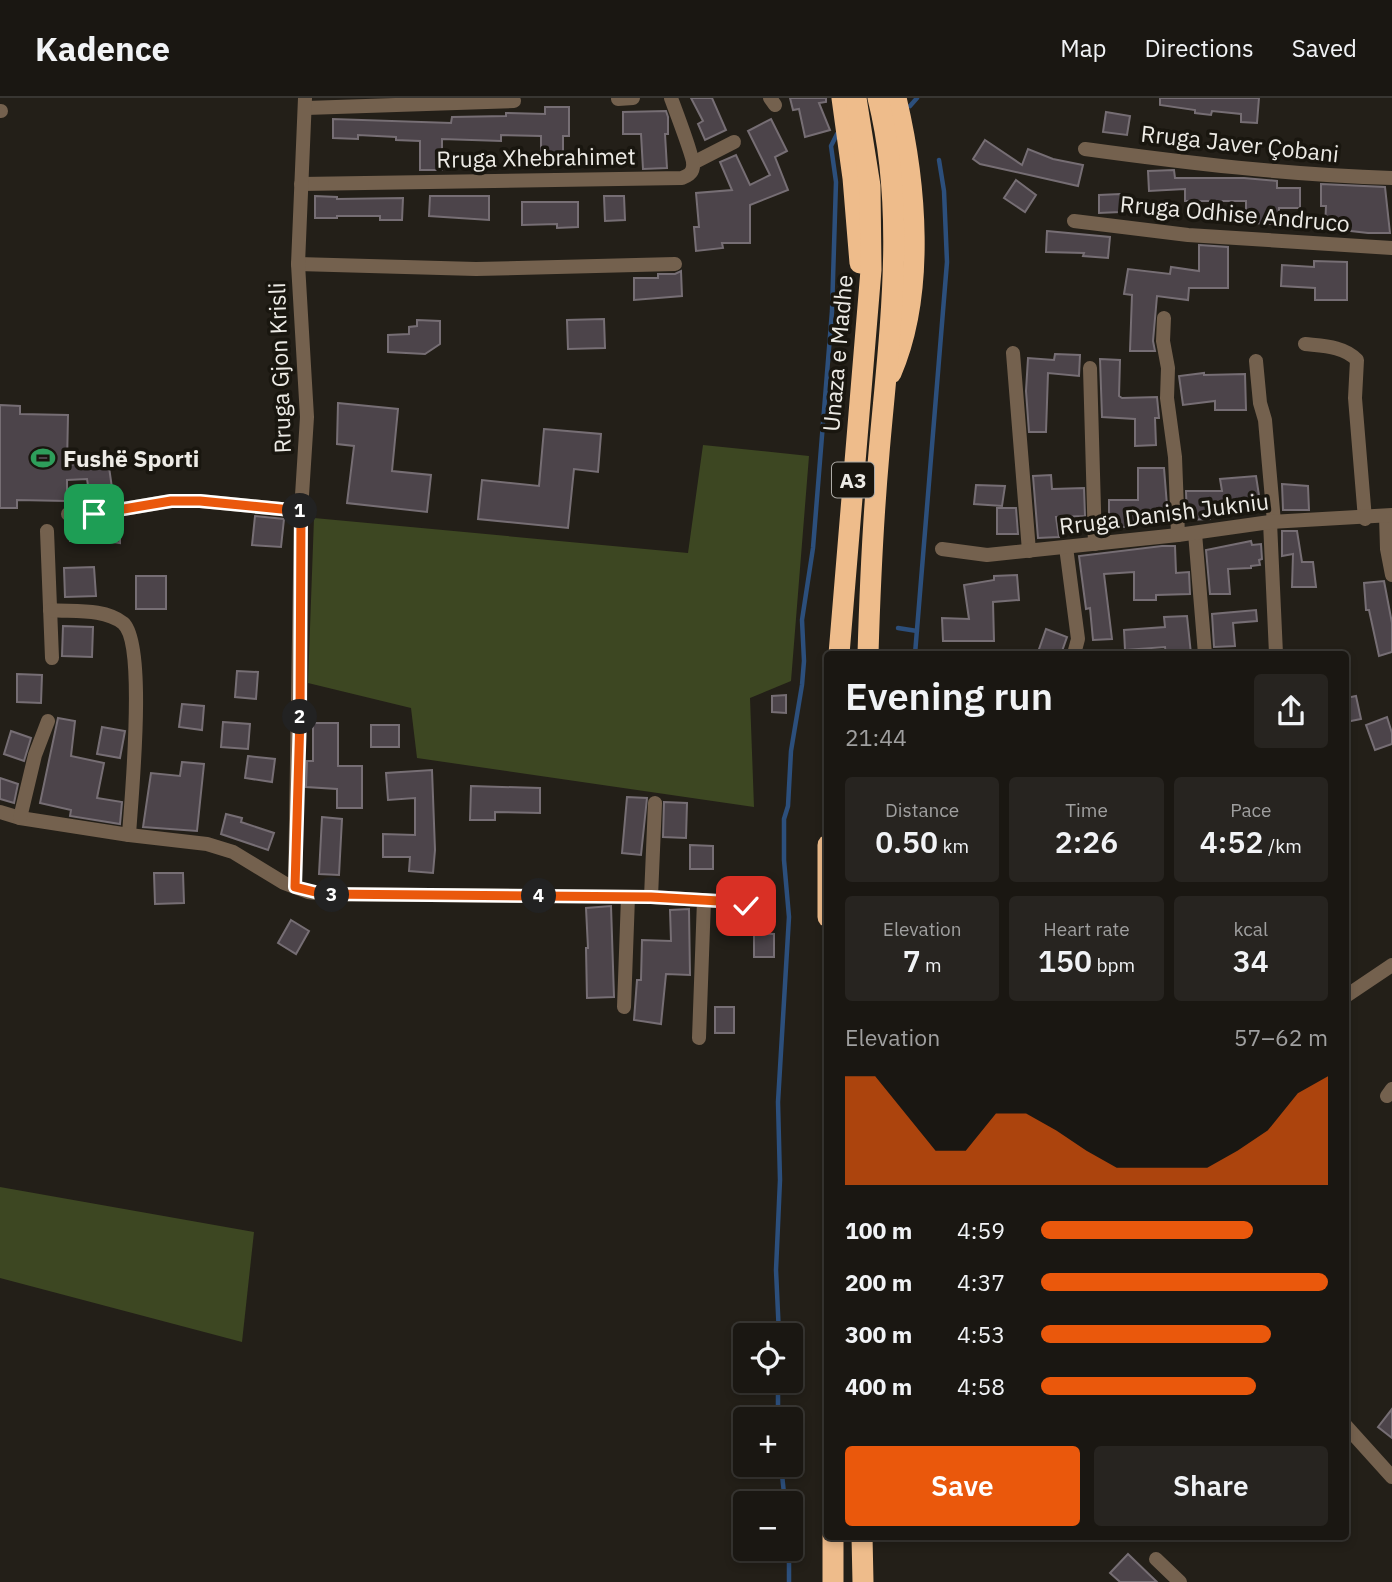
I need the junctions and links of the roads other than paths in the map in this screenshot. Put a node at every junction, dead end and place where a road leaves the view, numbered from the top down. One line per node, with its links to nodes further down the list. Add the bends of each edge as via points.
1 (633, 98): 7 (street)
2 (671, 98): 12 (street)
3 (842, 98): 19 (highway)
4 (856, 98): 19 (highway, Unaza e Madhe / A3, via 870,186)
5 (878, 98): 25 (highway, A3, via 893,211)
6 (896, 98): 25 (highway, via 909,173 913,257 910,312)
7 (618, 99)
8 (514, 101): 9 (street)
9 (305, 103): 14 (street, Rruga Gjon Krisli)
10 (734, 142): 12 (street)
11 (1085, 149): 13 (street, Rruga Javer Çobani, via 1197,165)
12 (693, 163): 14 (street, Rruga Xhebrahimet, via 689,175 682,178)
13 (1392, 178)
14 (301, 184): 17 (street, Rruga Gjon Krisli)
15 (1074, 221): 16 (street, Rruga Odhise Andruco, via 1188,235)
16 (1392, 248)
17 (298, 264): 18 (street, via 476,269); 26 (street, Rruga Gjon Krisli, via 307,416)
18 (675, 264)
19 (867, 306): 40 (highway, Unaza e Madhe / A3)
20 (1164, 318): 33 (street)
21 (1305, 344): 29 (street, via 1339,349 1357,360 1355,398)
22 (1013, 353): 37 (street)
23 (1256, 361): 30 (street)
24 (1090, 368): 34 (street)
25 (885, 388): 41 (highway, A3, via 872,524)
26 (301, 511): 27 (street, via 171,501); 51 (street, Rruga Gjon Krisli)
27 (68, 514)
28 (1389, 516): 29 (street, Rruga Danish Jukniu); 38 (street, via 1387,549)
29 (1366, 519): 30 (street, Rruga Danish Jukniu)
30 (1272, 522): 32 (street, Rruga Danish Jukniu); 44 (street)
31 (47, 531): 39 (street)
32 (1195, 533): 33 (street, Rruga Danish Jukniu); 43 (street)
33 (1178, 535): 34 (street, Rruga Danish Jukniu)
34 (1096, 544): 35 (street, Rruga Danish Jukniu)
35 (1066, 547): 37 (street, Rruga Danish Jukniu); 42 (street, via 1078,639)
36 (942, 549): 37 (street, Rruga Danish Jukniu, via 987,555)
37 (1029, 551)
38 (1392, 575)
39 (50, 610): 45 (street); 50 (street, via 111,616 125,625 131,637 137,679)
40 (839, 651)
41 (868, 651)
42 (1075, 651)
43 (1205, 651)
44 (1276, 651)
45 (52, 658)
46 (48, 721): 49 (street)
47 (655, 803): 53 (street)
48 (0, 812): 49 (street)
49 (20, 818): 50 (street)
50 (129, 835): 51 (street, via 207,844 233,852 270,877)
51 (295, 887): 52 (street, via 342,895)
52 (628, 897): 53 (street); 58 (street)
53 (651, 897): 54 (street)
54 (704, 900): 55 (street); 59 (street)
55 (746, 906)
56 (1392, 965): 57 (street)
57 (1349, 994)
58 (624, 1007)
59 (699, 1038)
60 (1349, 1429): 61 (street)
61 (1392, 1477)
62 (832, 1540): 65 (highway)
63 (863, 1540): 66 (highway)
64 (1156, 1559): 67 (street)
65 (833, 1582)
66 (863, 1582)
67 (1180, 1582)

